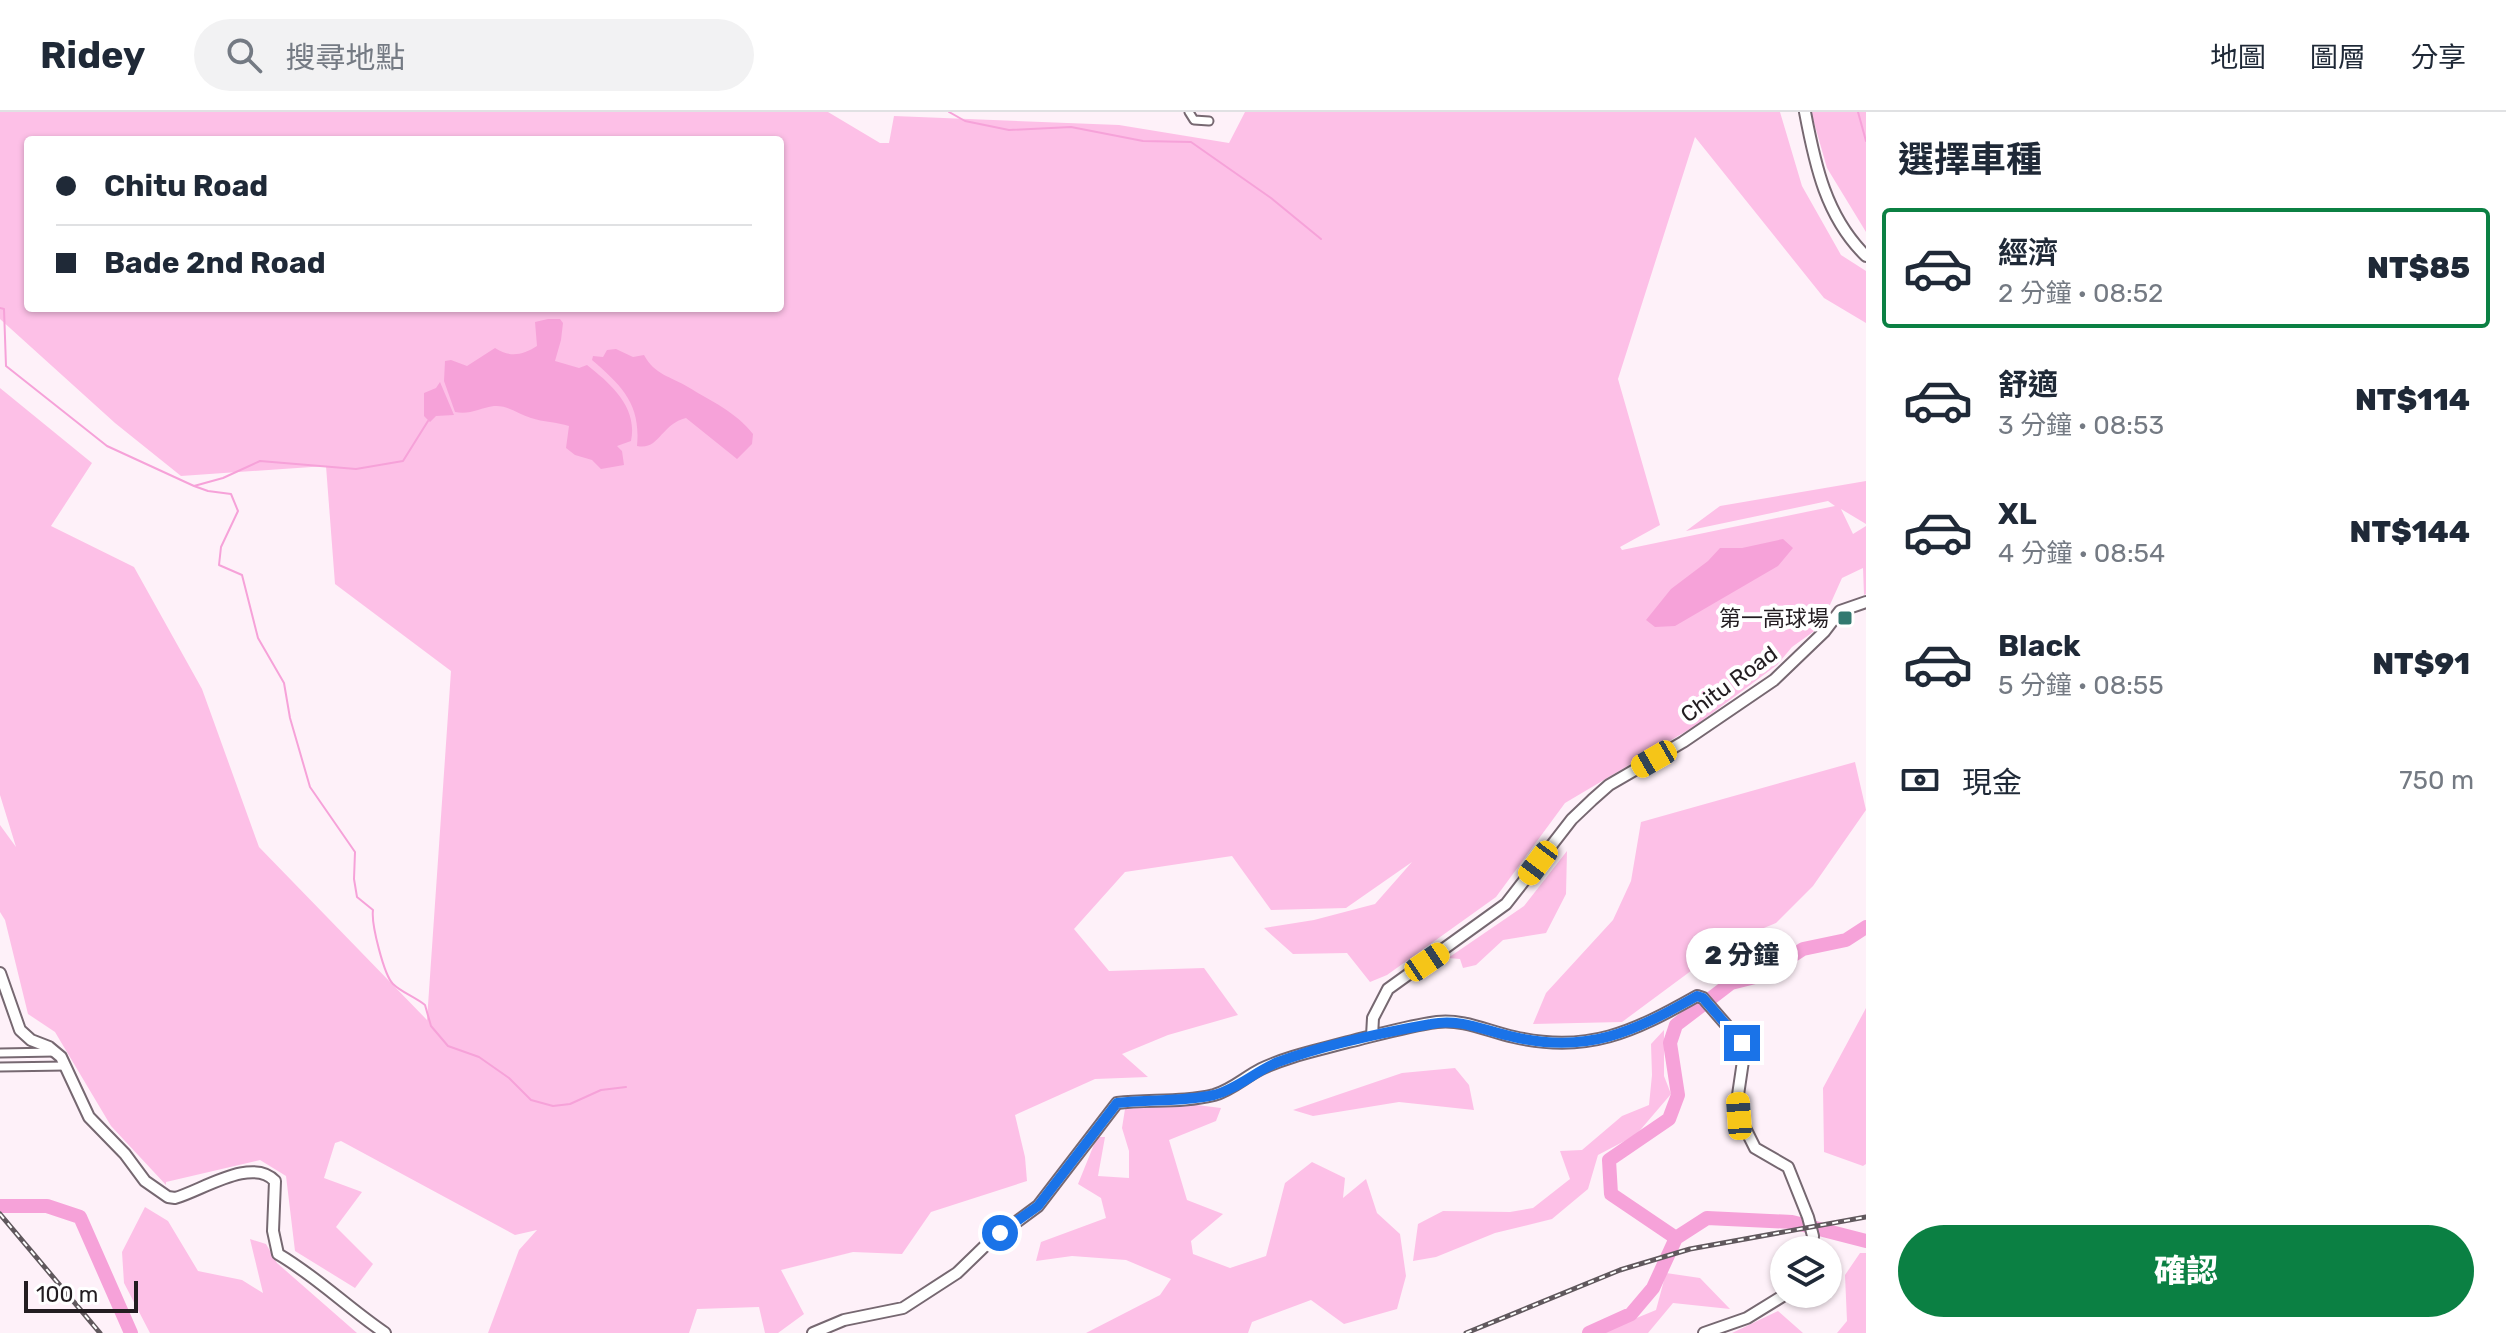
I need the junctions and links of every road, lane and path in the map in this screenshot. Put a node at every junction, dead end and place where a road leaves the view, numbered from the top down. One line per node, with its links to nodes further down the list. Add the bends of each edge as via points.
1 (1189, 112): 3 (street, via 1194,120)
2 (1805, 112): 4 (street, via 1823,191)
3 (1209, 121)
4 (1866, 256)
5 (1866, 602): 7 (street, Chitu Road, via 1840,611 1774,680 1609,785 1572,819 1506,904 1388,989 1373,1018)
6 (0, 973): 8 (street, via 20,1030)
7 (1372, 1036): 12 (street, via 1453,1022 1542,1043 1580,1043 1628,1033 1697,996 1703,998 1742,1043 1739,1116 1749,1139 1788,1167); 15 (street, via 1260,1069 1215,1094 1117,1103 1038,1206 957,1273 903,1308 844,1320)
8 (55, 1052): 9 (street); 10 (street)
9 (0, 1053)
10 (66, 1066): 11 (street); 14 (street, via 89,1117 145,1181 168,1197 244,1173 269,1174 275,1181 273,1231 278,1254)
11 (0, 1067)
12 (1813, 1236)
13 (1770, 1304): 16 (street)
14 (385, 1333)
15 (813, 1333)
16 (1704, 1333)

